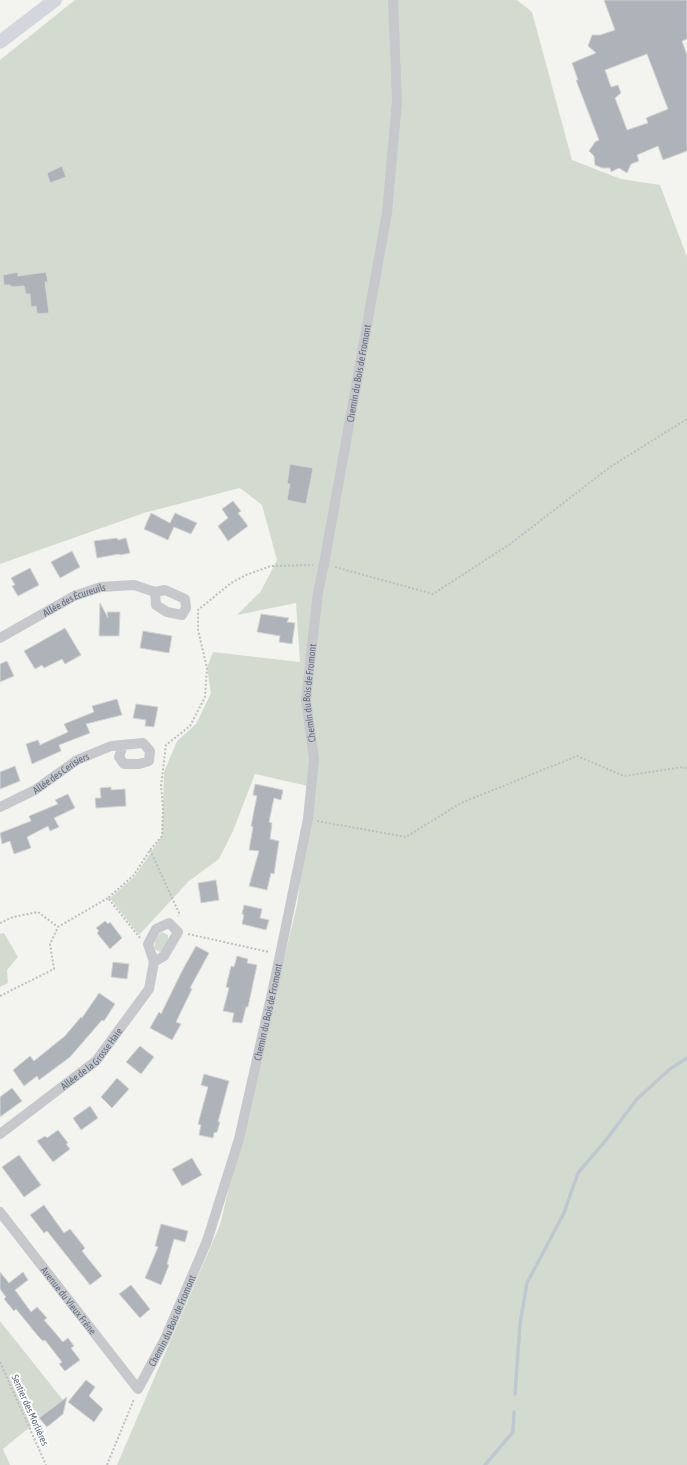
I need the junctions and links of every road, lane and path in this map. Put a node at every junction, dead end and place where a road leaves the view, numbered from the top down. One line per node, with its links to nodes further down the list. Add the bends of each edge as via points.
1 (55, 0): 3 (street)
2 (393, 0): 5 (street, Chemin du Bois de Fromont, via 397,101 387,213)
3 (0, 42)
4 (687, 418): 5 (path, via 610,467 510,544 433,594)
5 (324, 564): 11 (street, Chemin du Bois de Fromont, via 318,592 306,700 314,759); 12 (path, via 271,566 230,583 198,610 198,630 208,668 205,697 190,726 166,746 160,786 163,808 162,836)
6 (155, 592): 7 (street, Allée des Écureuils, via 134,585 101,587 74,596)
7 (0, 638)
8 (123, 744): 10 (street, Allée des Cerisiers, via 111,746 77,760 35,790)
9 (687, 769): 11 (path, via 683,767 624,776 577,756 461,803 406,837)
10 (0, 807)
11 (308, 819): 18 (street, Chemin du Bois de Fromont)
12 (150, 850): 13 (path, via 134,875); 16 (path, via 179,913)
13 (108, 898): 15 (path); 17 (path, via 137,935)
14 (0, 923): 15 (path, via 13,917 38,912)
15 (58, 927): 20 (path, via 50,944 54,970)
16 (175, 929): 17 (street, via 169,922 156,930); 18 (path); 19 (street, via 164,956)
17 (148, 944): 19 (street)
18 (280, 955): 24 (street, Chemin du Bois de Fromont, via 239,1139 207,1241 165,1339)
19 (154, 962): 21 (street, Allée de la Grosse Haie, via 149,989 96,1061)
20 (0, 996)
21 (0, 1134)
22 (0, 1212): 24 (street, Avenue du Vieux Frêne)
23 (0, 1362): 25 (path, Sentier des Morlières)
24 (138, 1389): 26 (path)
25 (46, 1465)
26 (107, 1465)

